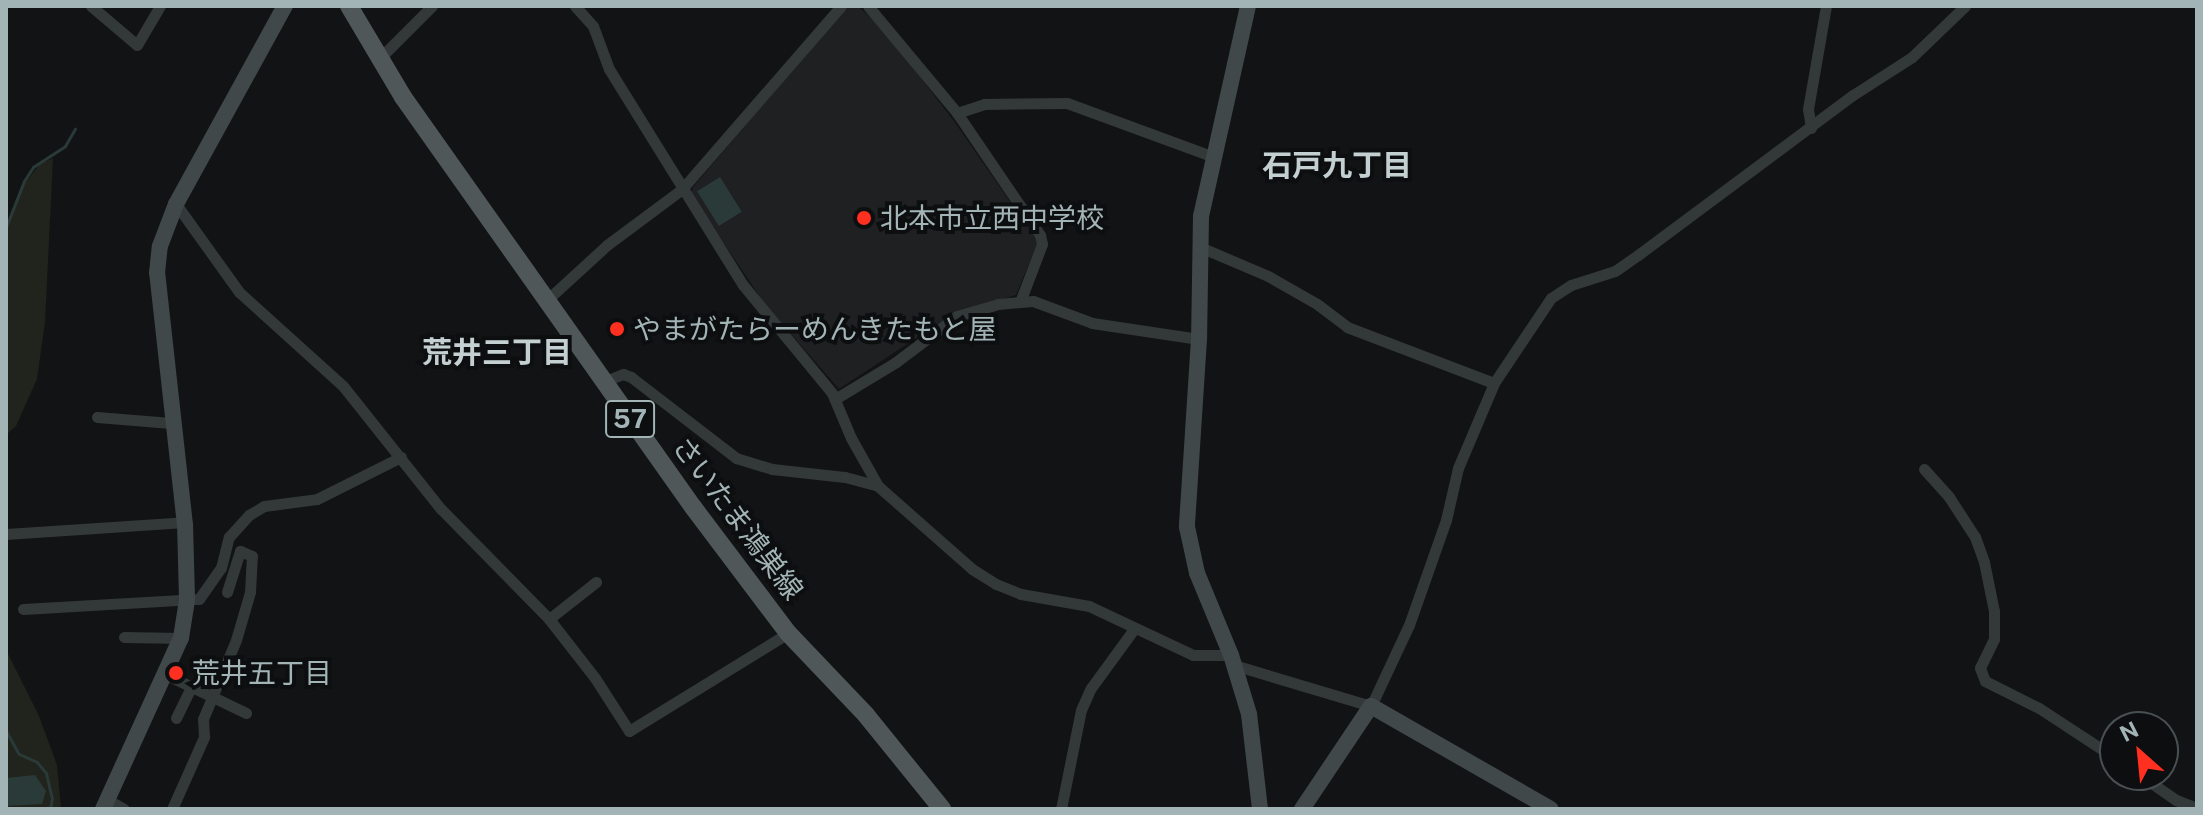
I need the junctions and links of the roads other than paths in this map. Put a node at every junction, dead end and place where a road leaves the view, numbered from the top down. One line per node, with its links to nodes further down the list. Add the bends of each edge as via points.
1 (91, 6): 2 (street, via 137,45)
2 (160, 6)
3 (285, 6): 17 (street)
4 (349, 6): 12 (main road, さいたま鴻巣線 / 57)
5 (432, 6): 12 (street)
6 (575, 6): 16 (street, via 593,26 609,69)
7 (841, 6): 16 (street)
8 (868, 6): 13 (street)
9 (1248, 6): 15 (street)
10 (1826, 6): 14 (street, via 1808,109)
11 (1963, 7): 14 (street, via 1912,57)
12 (380, 58): 19 (main road, さいたま鴻巣線 / 57)
13 (957, 113): 15 (street, via 984,104 1067,103); 20 (street, via 1040,235 1042,244)
14 (1811, 128): 23 (street, via 1615,271 1571,285 1551,298)
15 (1214, 157): 18 (street, via 1206,180)
16 (682, 189): 19 (street, via 607,245); 24 (street, via 743,285)
17 (176, 204): 26 (street, via 160,246 157,273); 27 (street, via 239,292 343,386)
18 (1200, 247): 21 (street); 23 (street, via 1268,276 1347,327)
19 (547, 300): 22 (main road, さいたま鴻巣線 / 57)
20 (1020, 302): 21 (street, via 1033,301 1092,323); 24 (street, via 957,316)
21 (1199, 339): 41 (street, via 1187,527 1197,573)
22 (603, 382): 29 (street, via 623,374 631,377 736,458); 38 (main road, さいたま鴻巣線 / 57)
23 (1494, 383): 45 (street, via 1458,468 1446,520 1409,625)
24 (835, 399): 29 (street)
25 (97, 417): 26 (street)
26 (171, 423): 30 (street)
27 (401, 457): 34 (street, via 317,499 264,506 249,515 229,537 221,568 199,599); 36 (street, via 441,509)
28 (1924, 469): 48 (street, via 1975,537 1984,562 1994,611 1994,639 1980,668 1985,681)
29 (878, 486): 37 (street, via 996,584 1089,606)
30 (185, 522): 31 (street); 34 (street)
31 (6, 534)
32 (596, 582): 36 (street)
33 (250, 592): 33 (street, via 252,556 240,551 228,588); 44 (street, via 236,640)
34 (187, 599): 35 (street); 40 (street)
35 (23, 609)
36 (549, 619): 38 (street, via 629,731)
37 (1134, 629): 41 (street, via 1193,655); 55 (street, via 1081,710)
38 (788, 633): 54 (main road, さいたま鴻巣線 / 57, via 866,715)
39 (124, 637): 40 (street)
40 (181, 638): 42 (street)
41 (1233, 660): 45 (street); 56 (street, via 1249,714)
42 (165, 674): 43 (street); 50 (street)
43 (191, 687): 44 (street); 47 (street)
44 (210, 696): 46 (street); 53 (street, via 204,737)
45 (1371, 706): 57 (street); 58 (street)
46 (246, 713)
47 (176, 718)
48 (2099, 747)
49 (2163, 791): 51 (street)
50 (105, 804): 52 (street)
51 (2197, 808)
52 (124, 809)
53 (172, 809)
54 (942, 809)
55 (1061, 809)
56 (1260, 809)
57 (1302, 809)
58 (1551, 809)

